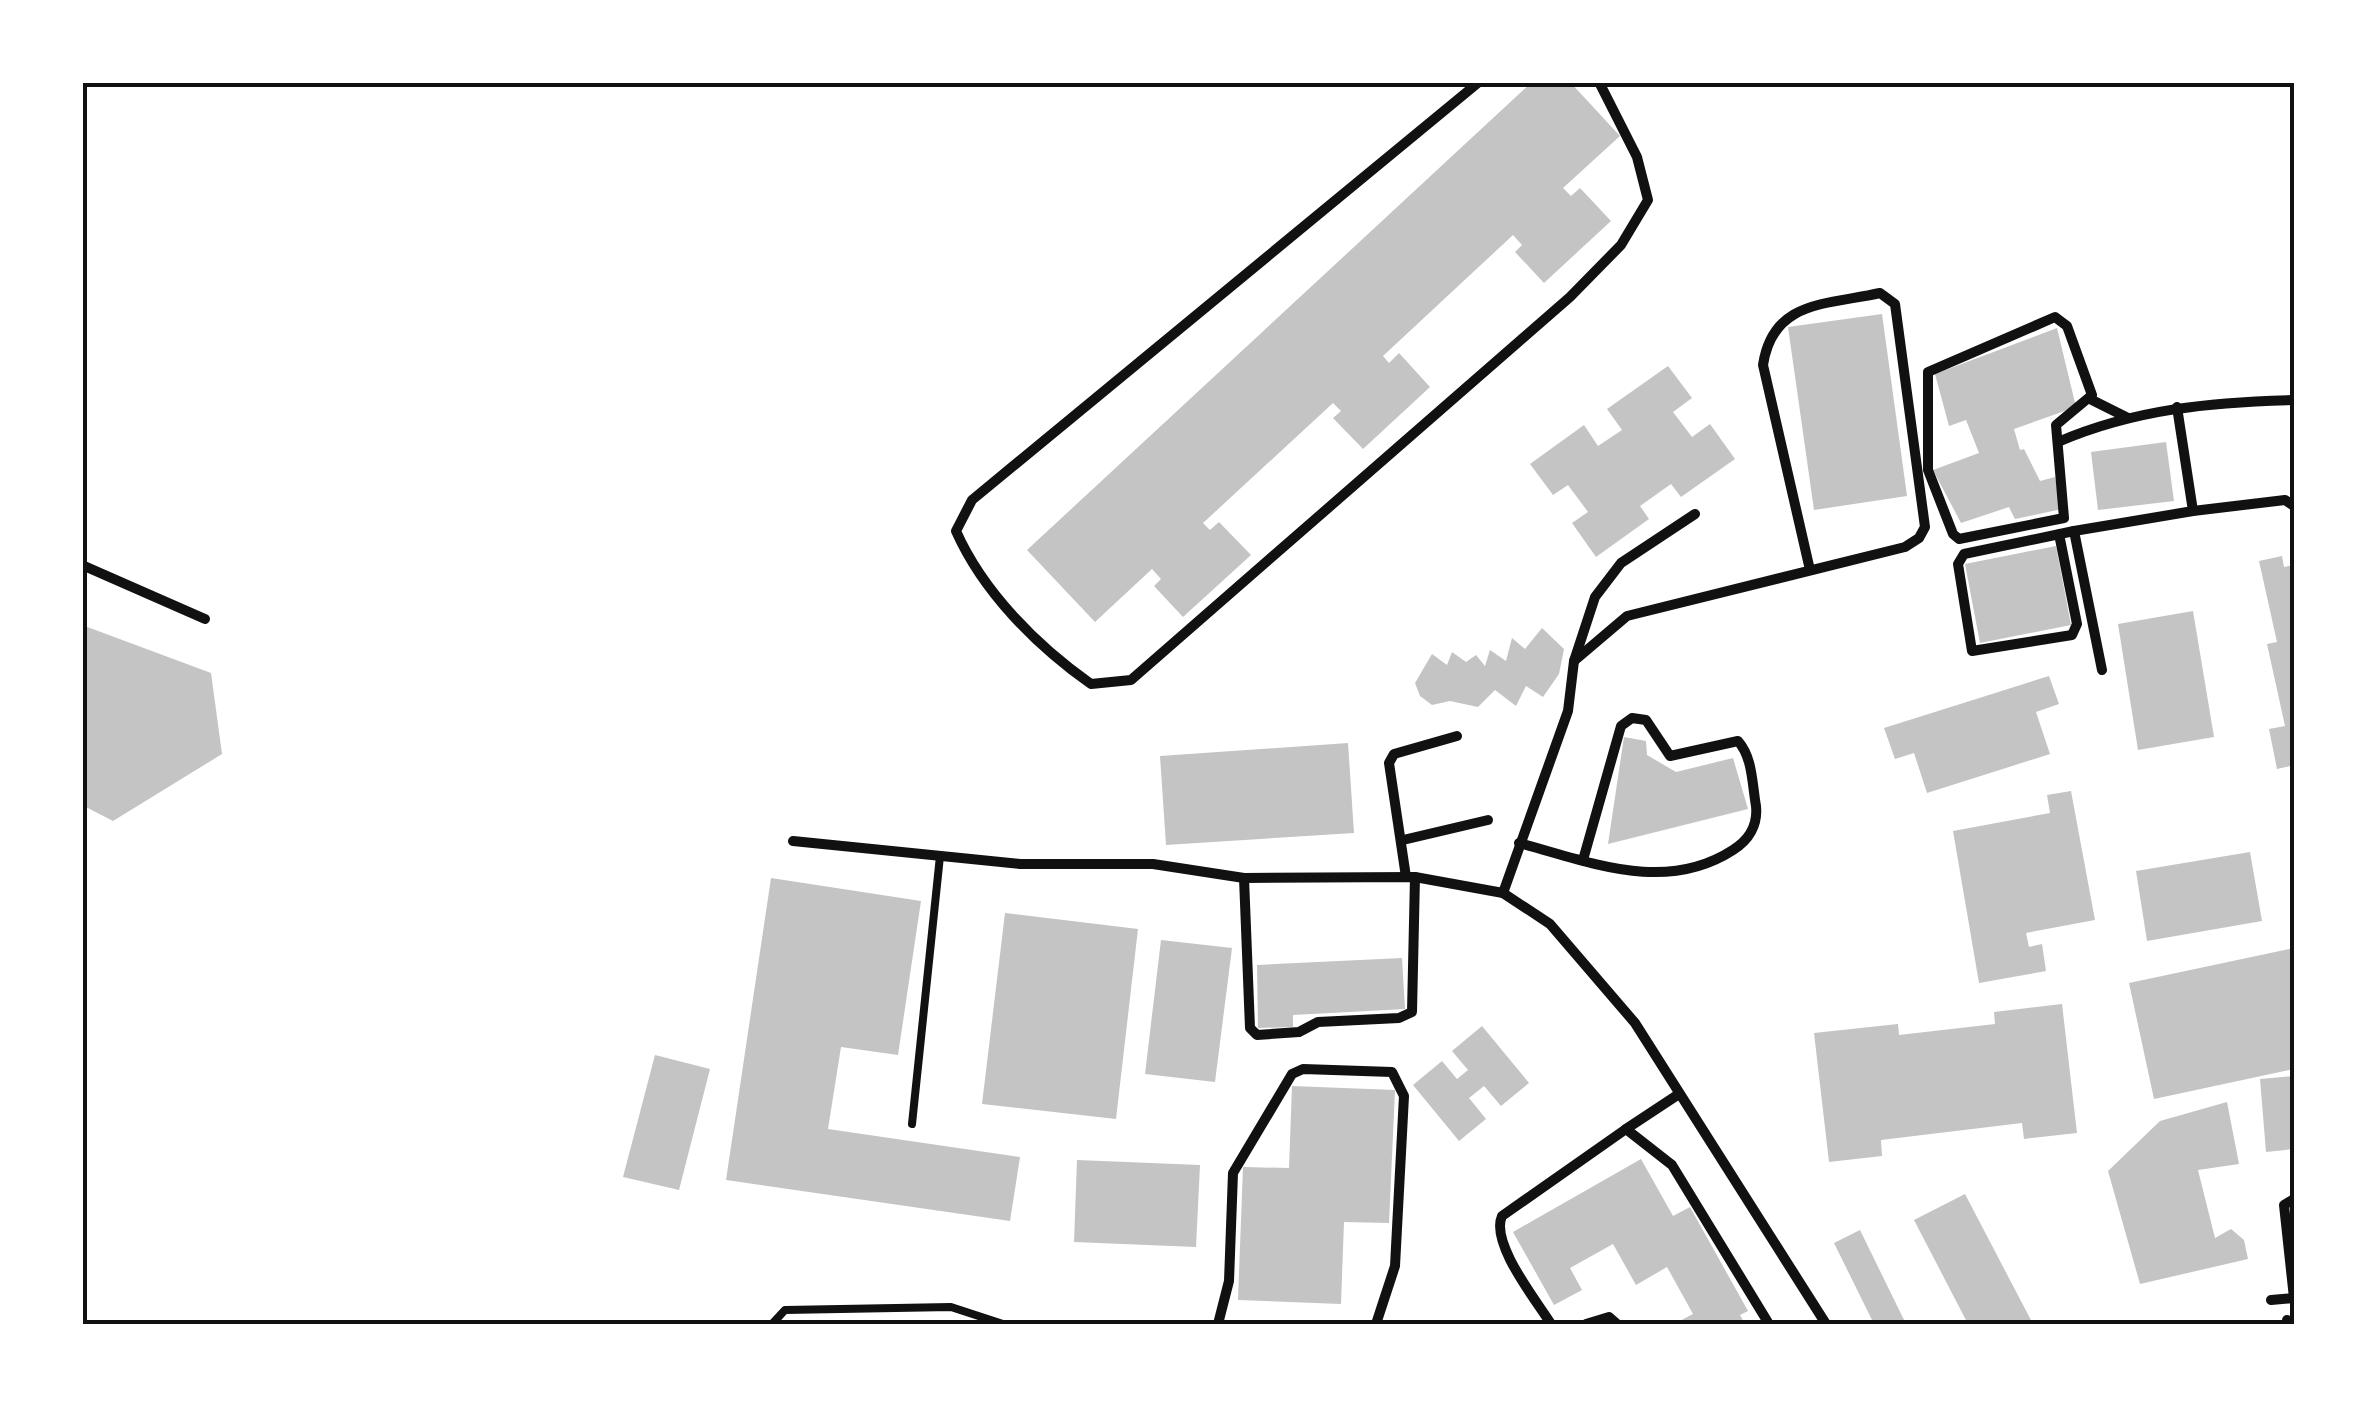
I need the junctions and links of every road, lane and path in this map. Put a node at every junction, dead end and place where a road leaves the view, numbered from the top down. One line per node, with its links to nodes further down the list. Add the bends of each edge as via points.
1 (1479, 82): 2 (street, via 972,500 956,532 969,562 1050,652 1090,684 1131,680 1622,245 1648,200 1637,157)
2 (1600, 82)
3 (2092, 400): 6 (street); 7 (street, via 2060,420); 7 (street, via 2067,326 2055,318 1928,372 1928,470 1959,540 2064,518)
4 (2294, 400): 5 (street)
5 (2177, 407): 6 (street); 9 (street)
6 (2128, 419): 7 (street)
7 (2058, 442)
8 (2294, 506): 9 (street, via 2285,500)
9 (2193, 510): 11 (street)
10 (1695, 514): 16 (street, via 1621,563 1595,597)
11 (2074, 530): 12 (street); 17 (street)
12 (2059, 534): 12 (street, via 1964,554 1958,564 1972,651 2072,634 2077,624)
13 (82, 564): 15 (street)
14 (1810, 570): 14 (street, via 1904,547 1925,527 1895,304 1880,293 1797,311 1767,338 1763,365); 16 (street, via 1627,616)
15 (205, 620)
16 (1574, 661): 22 (street, via 1568,711)
17 (2102, 670)
18 (1457, 736): 20 (street, via 1394,754 1389,764)
19 (1488, 820): 20 (street)
20 (1403, 840): 25 (street)
21 (793, 841): 23 (street)
22 (1519, 843): 24 (street); 27 (street)
23 (940, 856): 26 (street, via 1153,864); 29 (lane)
24 (1582, 860): 24 (street, via 1660,874 1704,869 1746,842 1758,818 1748,752 1738,741 1670,756 1646,720 1632,718 1621,726)
25 (1411, 877): 26 (street); 26 (street, via 1412,1012 1257,1036 1250,1028); 27 (street)
26 (1244, 878)
27 (1503, 893): 28 (street, via 1550,924 1635,1024)
28 (1680, 1094): 30 (street); 42 (street)
29 (912, 1124)
30 (1626, 1129): 38 (street, via 1502,1216 1498,1226); 41 (street, via 1672,1165)
31 (2294, 1198): 32 (street, via 2284,1205)
32 (2294, 1298): 33 (street)
33 (2271, 1300)
34 (772, 1324): 35 (lane, via 785,1310 951,1308)
35 (1003, 1324)
36 (1218, 1324): 37 (street, via 1229,1282 1233,1173 1292,1074 1303,1069 1392,1072 1400,1080 1395,1266)
37 (1376, 1324)
38 (1551, 1324)
39 (1586, 1324): 40 (street, via 1608,1316)
40 (1617, 1324)
41 (1769, 1324)
42 (1826, 1324)

